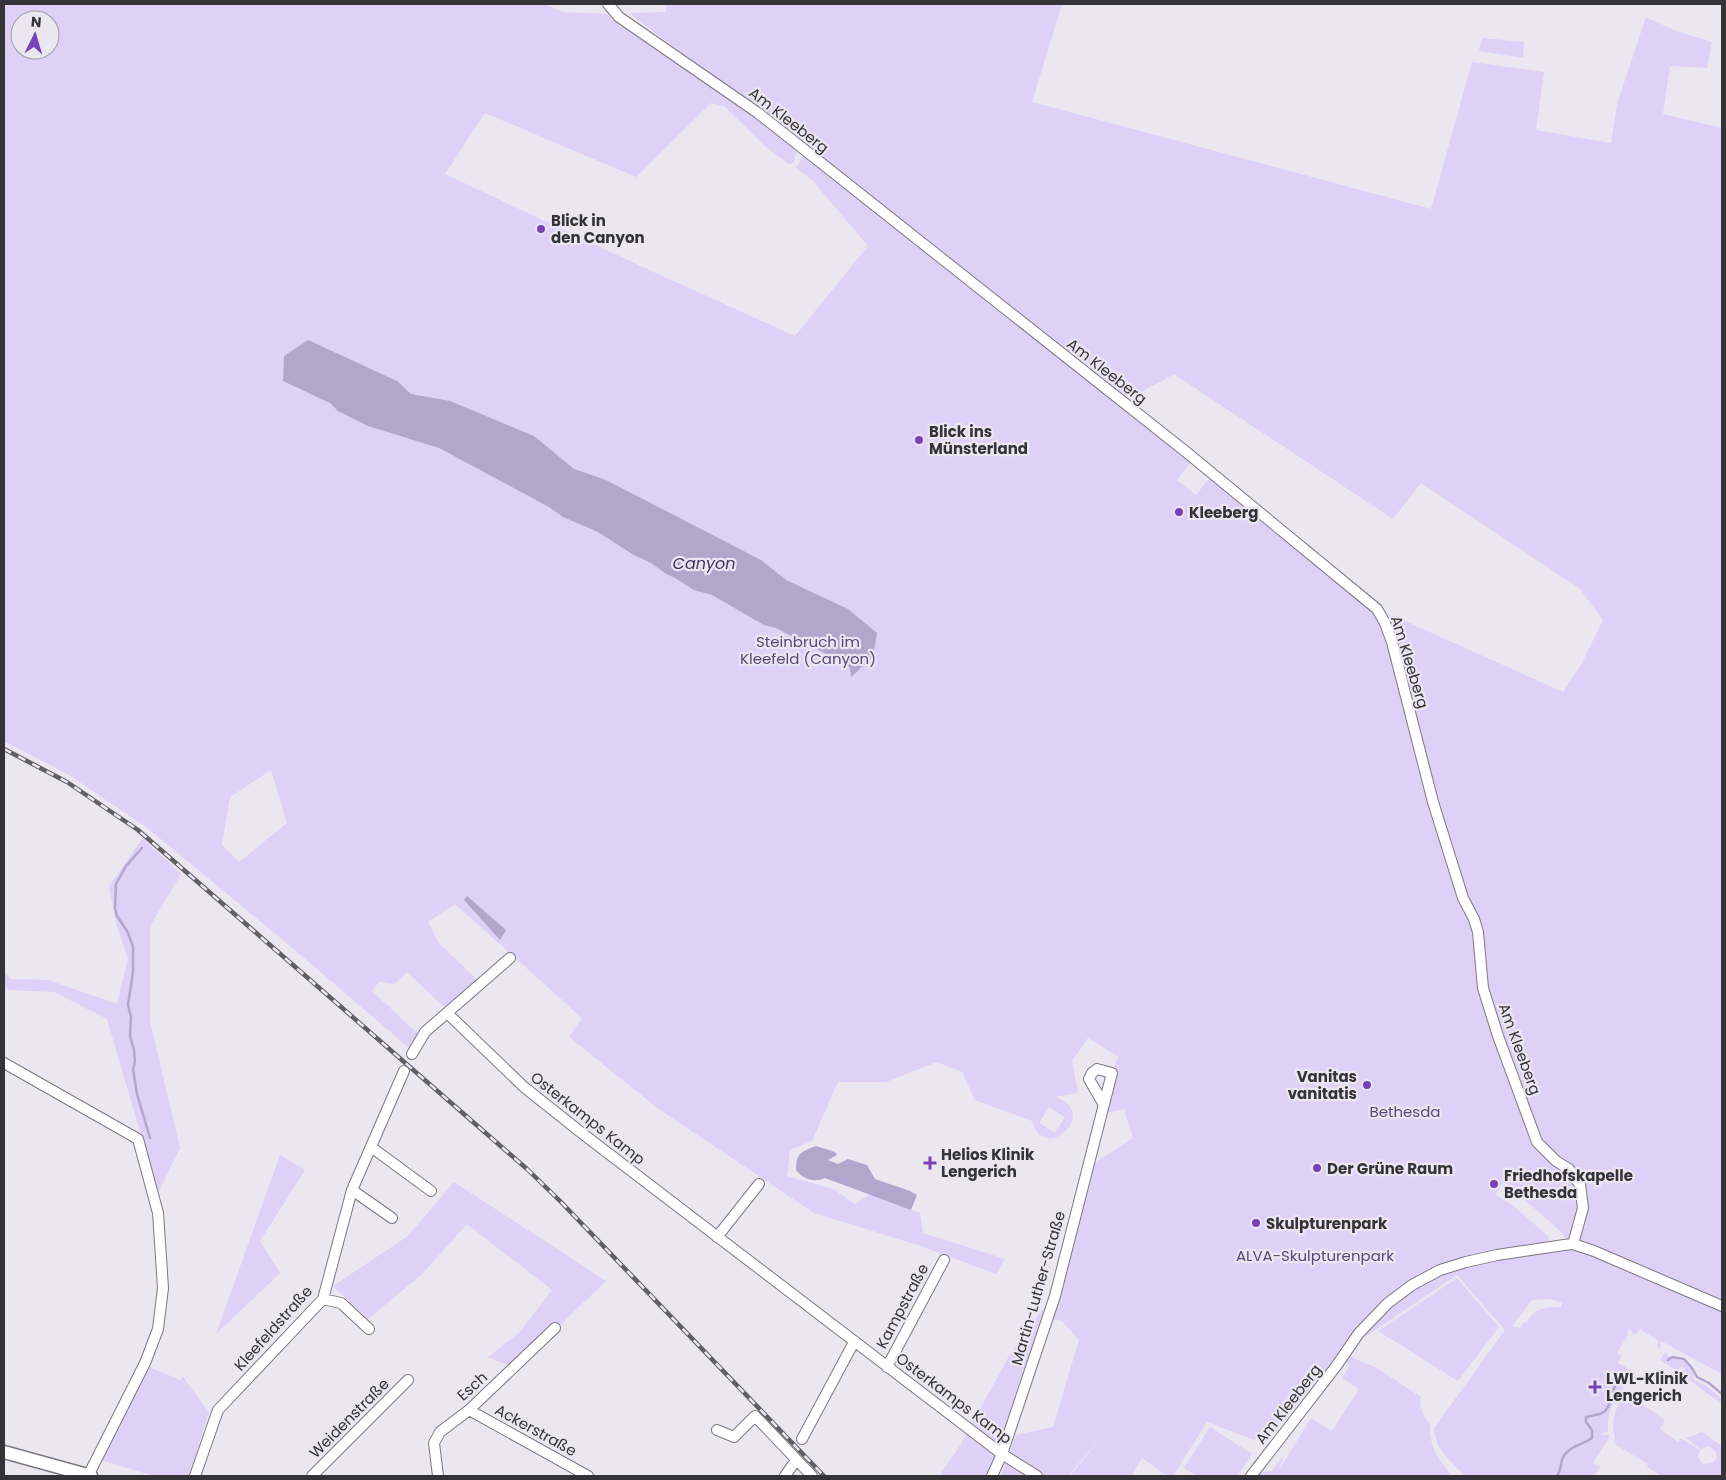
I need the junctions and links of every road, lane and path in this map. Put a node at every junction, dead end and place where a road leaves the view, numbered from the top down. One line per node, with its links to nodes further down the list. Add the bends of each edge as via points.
1 (608, 4): 14 (street, Am Kleeberg, via 619,17 758,114 1185,451 1377,609 1392,642 1433,802 1463,898 1478,932 1483,988 1498,1036 1537,1142 1556,1161 1570,1169 1580,1185 1583,1208)
2 (510, 958): 3 (street)
3 (447, 1013): 4 (street, via 425,1032); 13 (street, Osterkamps Kamp, via 524,1088)
4 (412, 1054)
5 (4, 1063): 29 (street, via 138,1139 158,1213 163,1288 158,1329 145,1363)
6 (404, 1071): 8 (street, Kleefeldstraße)
7 (1104, 1105): 27 (street, Martin-Luther-Straße, via 1055,1296)
8 (371, 1147): 10 (street, Kleefeldstraße); 11 (street)
9 (759, 1184): 13 (street)
10 (352, 1190): 12 (street); 16 (street, Kleefeldstraße)
11 (431, 1191)
12 (392, 1218)
13 (717, 1237): 20 (street, Osterkamps Kamp)
14 (1573, 1244): 17 (street); 38 (street, Am Kleeberg, via 1466,1262 1412,1284 1359,1333)
15 (944, 1260): 21 (street, Kampstraße)
16 (323, 1299): 19 (street, via 341,1303); 30 (street, Kleefeldstraße, via 218,1410)
17 (1722, 1306)
18 (555, 1328): 23 (street, Esch)
19 (369, 1329)
20 (854, 1342): 21 (street, Osterkamps Kamp); 25 (street)
21 (887, 1367): 27 (street, Osterkamps Kamp)
22 (408, 1380): 31 (street, Weidenstraße)
23 (470, 1410): 32 (street, Esch, via 440,1432 434,1443); 33 (street, Ackerstraße)
24 (717, 1430): 28 (street, via 734,1437 755,1416)
25 (802, 1439)
26 (4, 1452): 29 (street)
27 (1002, 1454): 36 (street, Martin-Luther-Straße); 37 (street, Osterkamps Kamp)
28 (796, 1460): 34 (street); 35 (street)
29 (89, 1476)
30 (195, 1476)
31 (312, 1476)
32 (438, 1476)
33 (588, 1476)
34 (785, 1476)
35 (812, 1476)
36 (992, 1476)
37 (1036, 1476)
38 (1251, 1476)

